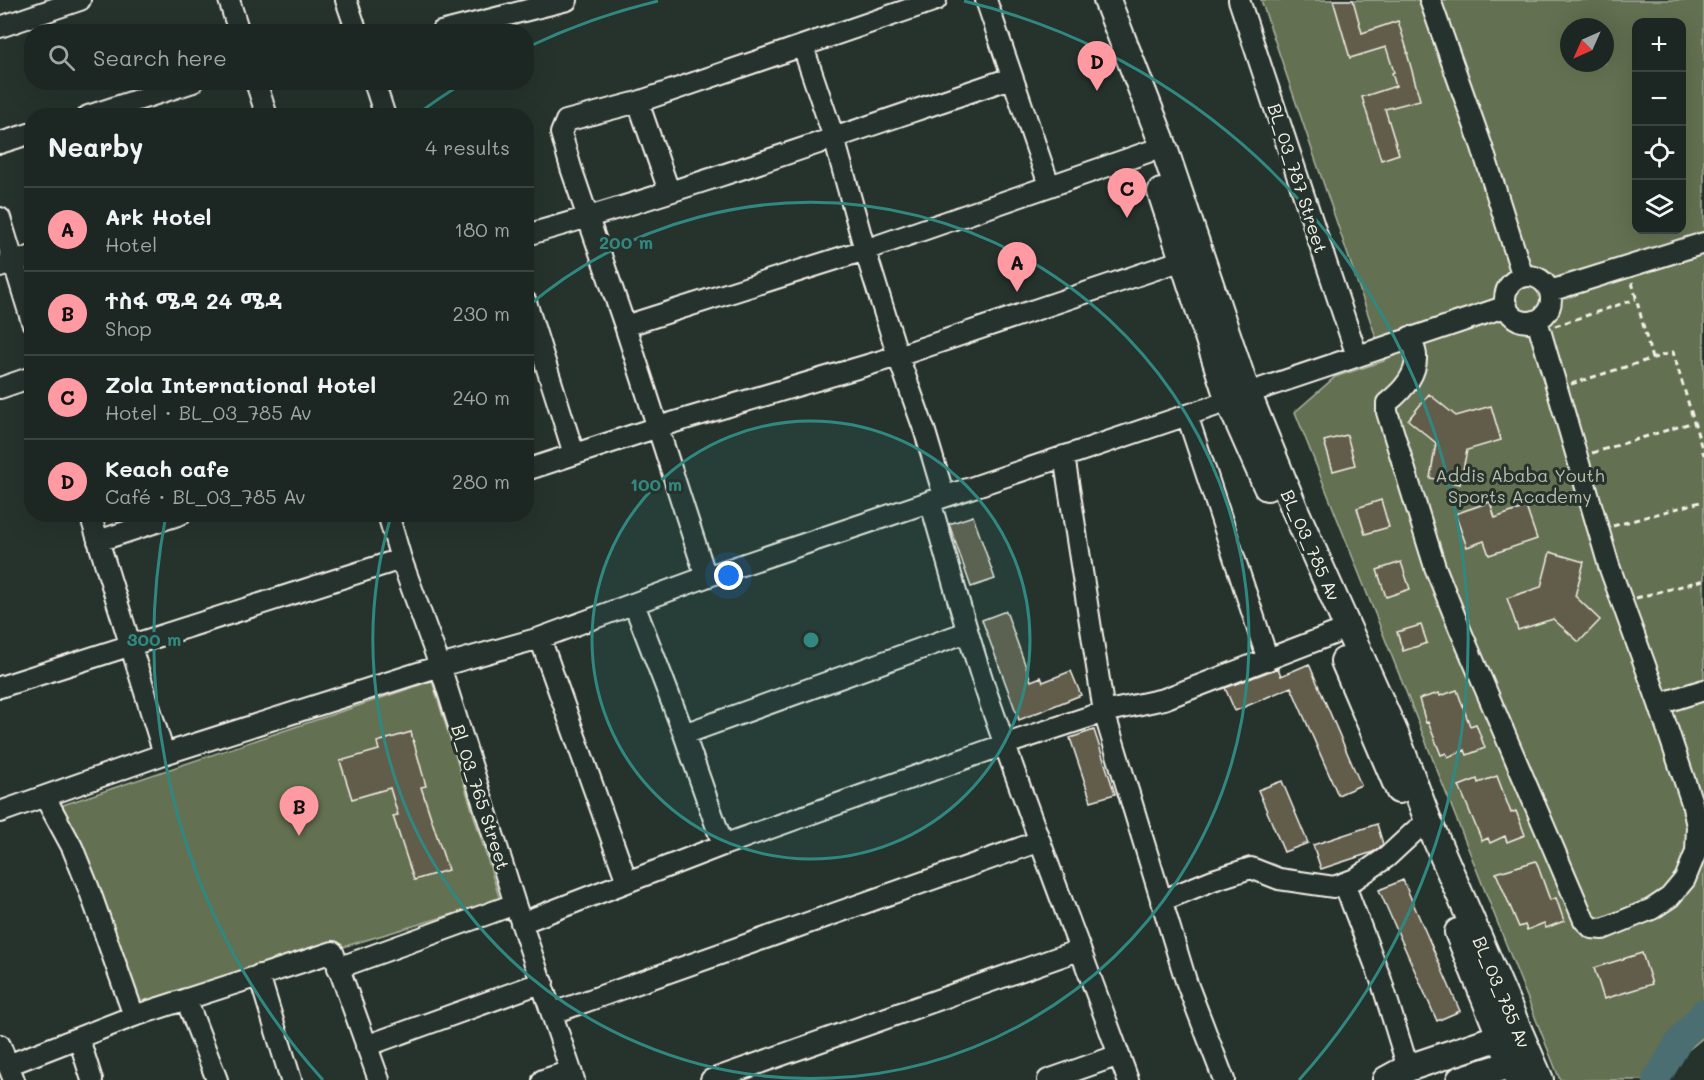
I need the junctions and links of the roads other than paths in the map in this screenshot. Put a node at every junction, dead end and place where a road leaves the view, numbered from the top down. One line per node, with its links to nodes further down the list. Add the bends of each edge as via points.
1 (80, 0): 14 (street)
2 (229, 0): 11 (street)
3 (346, 0): 12 (street)
4 (567, 0): 13 (street)
5 (936, 0): 15 (street)
6 (986, 0): 16 (street)
7 (1091, 0): 27 (main road, BL_03_785 Av)
8 (1107, 0): 49 (main road, BL_03_785 Av, via 1161,139)
9 (1239, 0): 46 (street, BL_03_787 Street)
10 (1430, 0): 37 (street)
11 (236, 24)
12 (354, 24)
13 (472, 24)
14 (0, 27)
15 (803, 47): 20 (street); 25 (street)
16 (1011, 78): 25 (street); 28 (street)
17 (168, 90): 21 (street)
18 (259, 90): 22 (street)
19 (377, 90): 23 (street)
20 (639, 102): 29 (street); 31 (street, via 564,124 561,133)
21 (113, 108)
22 (264, 108)
23 (382, 108)
24 (24, 136): 26 (street)
25 (834, 138): 29 (street); 34 (street)
26 (0, 143)
27 (1148, 152): 28 (street); 35 (main road, BL_03_785 Av)
28 (1048, 185): 34 (street)
29 (669, 192): 31 (street)
30 (0, 218): 36 (street)
31 (588, 218): 32 (street); 42 (street)
32 (534, 233)
33 (1704, 243): 38 (street)
34 (865, 250): 42 (street); 45 (street)
35 (1183, 260): 45 (street); 49 (main road, BL_03_785 Av)
36 (15, 262): 39 (street)
37 (1523, 277): 38 (street, via 1542,280); 40 (street, via 1510,284)
38 (1550, 291): 41 (street, via 1549,308)
39 (24, 294)
40 (1507, 306): 41 (street, via 1515,318); 43 (street)
41 (1539, 325): 71 (street, via 1621,602)
42 (625, 326): 51 (street)
43 (1410, 338): 46 (street); 71 (street, via 1416,356 1412,374 1406,386 1387,403 1387,412 1459,627 1584,920 1592,928 1603,929 1652,909 1670,897 1685,879 1696,852 1697,826 1692,803)
44 (535, 353): 52 (street)
45 (898, 356): 51 (street); 55 (street)
46 (1357, 356): 49 (street)
47 (24, 380): 48 (street)
48 (0, 388)
49 (1238, 397): 50 (street); 64 (main road, BL_03_785 Av); 78 (main road, BL_03_785 Av, via 1295,510 1396,736)
50 (1187, 415): 53 (street); 67 (street)
51 (658, 427): 52 (street); 61 (street)
52 (574, 454): 54 (street)
53 (1064, 456): 55 (street); 72 (street)
54 (534, 467)
55 (937, 498): 61 (street); 63 (street)
56 (92, 522): 59 (street)
57 (156, 522): 59 (street)
58 (390, 522): 60 (street, Bl_03_765 Street)
59 (98, 541): 66 (street)
60 (401, 559): 66 (street); 68 (street, Bl_03_765 Street)
61 (706, 577): 62 (street)
62 (634, 604): 65 (street); 73 (street)
63 (967, 632): 73 (street); 74 (street)
64 (1333, 634): 67 (street); 78 (main road, BL_03_785 Av)
65 (540, 638): 68 (street); 81 (street)
66 (130, 644): 69 (street); 75 (street)
67 (1268, 660): 72 (street, via 1164,699)
68 (440, 666): 75 (street); 84 (street, Bl_03_765 Street)
69 (0, 687)
70 (1704, 690): 71 (street)
71 (1659, 704)
72 (1104, 712): 74 (street); 83 (street)
73 (684, 734): 80 (street)
74 (1006, 744): 79 (street); 80 (street)
75 (164, 754): 76 (street)
76 (45, 797): 77 (street); 92 (street, via 89,889)
77 (0, 812)
78 (1423, 826): 82 (street, via 1387,857); 93 (main road, BL_03_785 Av); 113 (main road, BL_03_785 Av)
79 (1040, 841): 86 (street); 91 (street)
80 (723, 845): 81 (street)
81 (627, 882): 85 (street)
82 (1344, 883): 83 (street, via 1334,887 1279,879 1251,868); 98 (street, via 1381,980)
83 (1161, 901): 110 (street)
84 (515, 904): 85 (street, Bl_03_765 Street); 87 (street)
85 (521, 923): 89 (street, Bl_03_765 Street)
86 (1078, 950): 97 (street); 107 (street)
87 (338, 968): 88 (street, via 335,954 328,952); 96 (street)
88 (259, 975): 90 (street); 104 (street)
89 (543, 982): 91 (street, Bl_03_765 Street); 96 (street)
90 (186, 999): 92 (street); 103 (street)
91 (553, 1012): 101 (street, Bl_03_765 Street)
92 (134, 1017): 94 (street)
93 (1500, 1037): 98 (main road); 99 (main road, BL_03_785 Av)
94 (79, 1039): 100 (street); 102 (street)
95 (0, 1045): 100 (street)
96 (366, 1046): 105 (street)
97 (1119, 1055): 108 (street); 109 (street)
98 (1408, 1068): 111 (main road)
99 (1515, 1072): 112 (main road)
100 (11, 1073)
101 (572, 1076): 106 (street)
102 (92, 1080)
103 (217, 1080)
104 (291, 1080)
105 (379, 1080)
106 (543, 1080)
107 (711, 1080)
108 (1048, 1080)
109 (1128, 1080)
110 (1224, 1080)
111 (1386, 1080)
112 (1460, 1080)
113 (1540, 1080)

